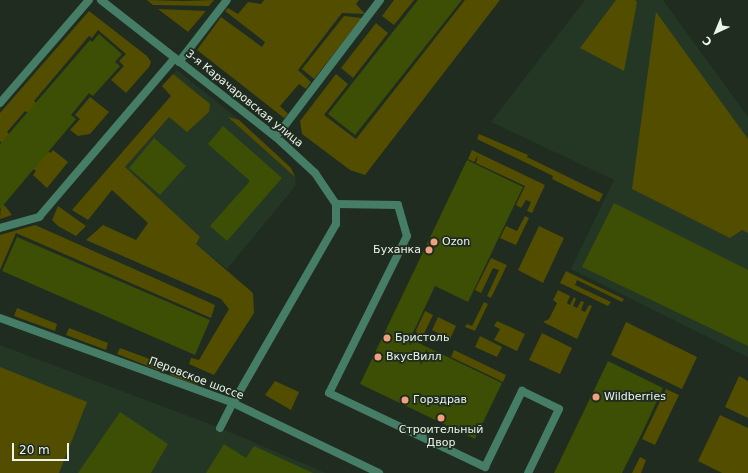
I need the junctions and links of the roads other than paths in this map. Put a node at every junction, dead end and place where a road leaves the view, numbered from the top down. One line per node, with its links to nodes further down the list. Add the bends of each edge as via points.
1 (88, 0): 6 (street)
2 (101, 0): 5 (street, 3-я Карачаровская улица)
3 (227, 0): 5 (street)
4 (380, 0): 7 (street)
5 (177, 60): 7 (street, 3-я Карачаровская улица); 9 (street, via 39,217)
6 (0, 103)
7 (276, 137): 8 (street, 3-я Карачаровская улица, via 315,173)
8 (336, 204): 11 (street, via 336,224); 14 (street, via 398,205 406,236 329,393 485,467 522,391 559,409)
9 (0, 228)
10 (0, 318): 11 (street, Перовское шоссе)
11 (233, 403): 12 (street); 13 (street, Перовское шоссе)
12 (220, 428)
13 (379, 473)
14 (528, 473)

